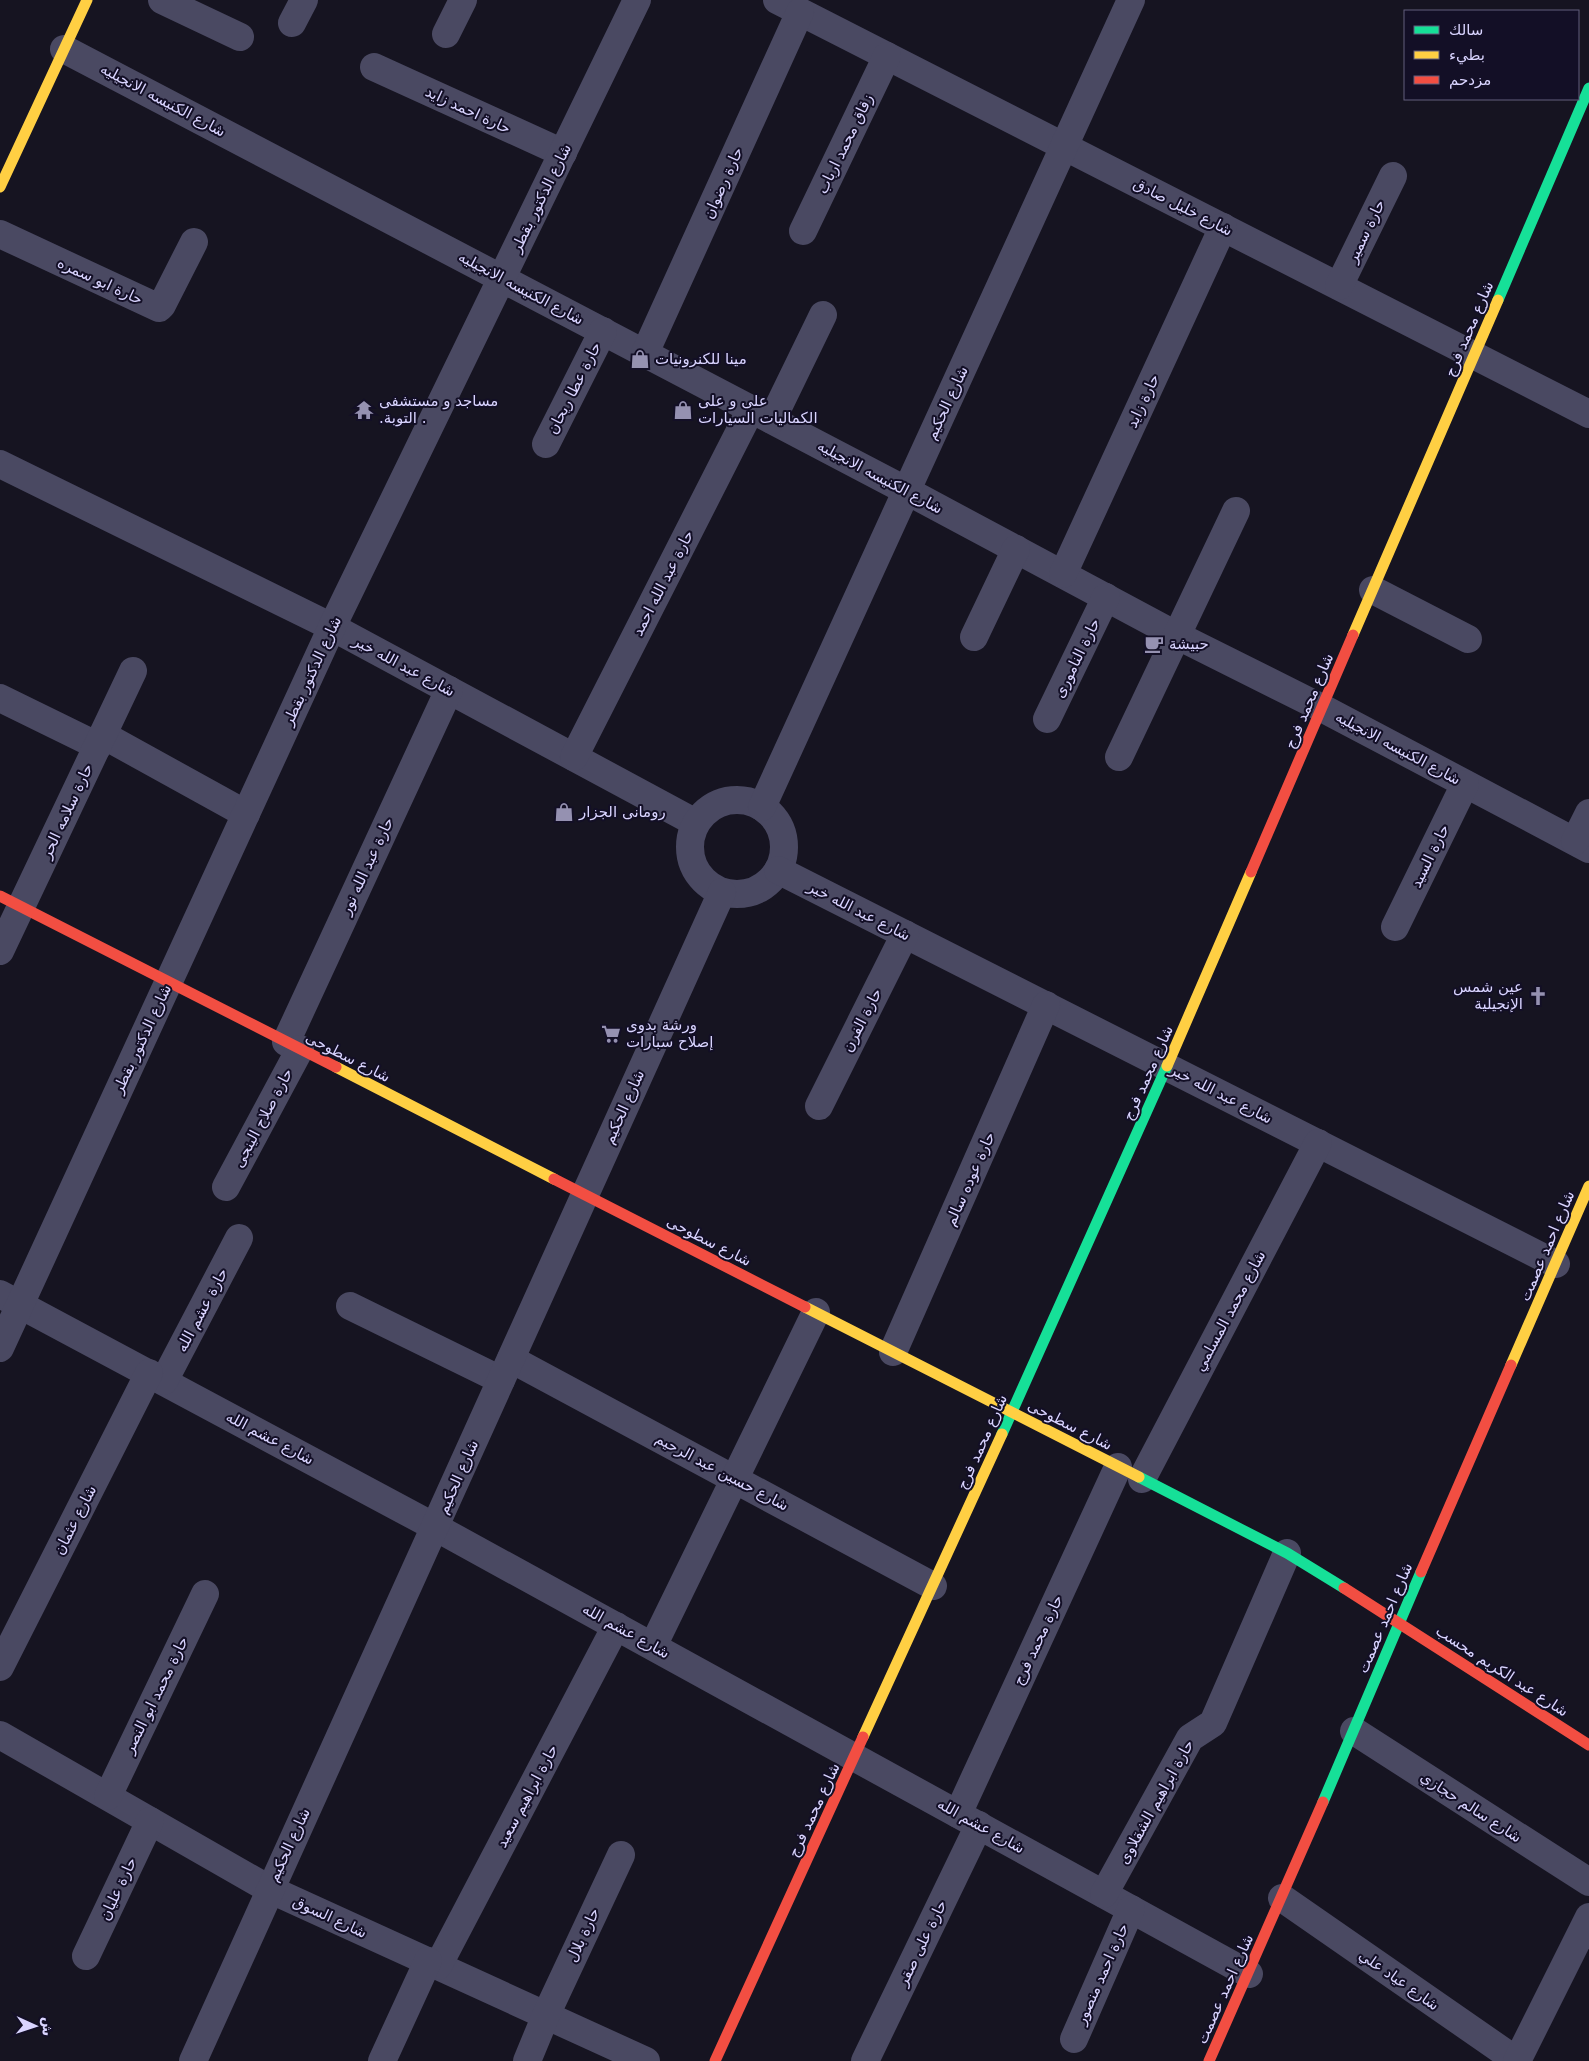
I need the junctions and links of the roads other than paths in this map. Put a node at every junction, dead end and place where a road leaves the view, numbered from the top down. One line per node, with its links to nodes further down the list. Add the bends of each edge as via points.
1 (87, 0): 9 (street)
2 (162, 0): 8 (street)
3 (463, 0): 7 (street)
4 (637, 0): 14 (street, شارع الدكتور بقطر)
5 (1131, 0): 13 (street, شارع الحكيم)
6 (789, 6): 10 (street, شارع خليل صادق); 25 (street, حارة رضوان)
7 (446, 34)
8 (240, 37)
9 (64, 49): 16 (street); 21 (street, شارع الكنيسه الانجيليه)
10 (887, 56): 13 (street, شارع خليل صادق); 18 (street, زقاق محمد ارباب)
11 (374, 67): 14 (street, حارة احمد زايد)
12 (1589, 88): 26 (street, شارع محمد فرج)
13 (1064, 146): 17 (street, شارع خليل صادق); 31 (street, شارع الحكيم)
14 (563, 154): 21 (street, شارع الدكتور بقطر)
15 (1392, 176): 22 (street, حارة سمير)
16 (0, 187)
17 (1223, 227): 22 (street, شارع خليل صادق); 34 (street, حارة زايد)
18 (803, 231)
19 (0, 234): 20 (street, حارة ابو سمره, via 159,308)
20 (194, 242)
21 (502, 278): 24 (street, شارع الكنيسه الانجيليه); 37 (street, شارع الدكتور بقطر)
22 (1339, 286): 26 (street, شارع خليل صادق)
23 (823, 315): 28 (street, حارة عبد الله احمد)
24 (603, 331): 25 (street, شارع الكنيسه الانجيليه); 29 (street, حارة عطا ريحان)
25 (645, 353): 28 (street, شارع الكنيسه الانجيليه)
26 (1474, 355): 27 (street, شارع خليل صادق); 35 (street, شارع محمد فرج)
27 (1589, 414)
28 (762, 415): 31 (street, شارع الكنيسه الانجيليه); 47 (street, حارة عبد الله احمد)
29 (546, 444)
30 (0, 464): 37 (street, شارع عبد الله خير)
31 (907, 490): 33 (street, شارع الكنيسه الانجيليه); 50 (street, شارع الحكيم)
32 (1236, 512): 38 (street)
33 (1016, 549): 34 (street, شارع الكنيسه الانجيليه); 39 (street)
34 (1063, 574): 36 (street, شارع الكنيسه الانجيليه)
35 (1373, 590): 40 (street); 44 (street, شارع محمد فرج)
36 (1106, 597): 38 (street, شارع الكنيسه الانجيليه); 45 (street, حارة النامورى)
37 (332, 627): 42 (street, شارع عبد الله خير); 52 (street, شارع الدكتور بقطر)
38 (1176, 635): 44 (street, شارع الكنيسه الانجيليه); 48 (street)
39 (974, 637)
40 (1468, 639)
41 (133, 670): 46 (street, حارة سلامه الحر)
42 (449, 690): 47 (street, شارع عبد الله خير); 63 (street, حارة عبد الله نور)
43 (0, 698): 46 (street)
44 (1322, 708): 49 (street, شارع الكنيسه الانجيليه); 64 (street, شارع محمد فرج)
45 (1047, 720)
46 (100, 741): 52 (street); 57 (street, حارة سلامه الحر)
47 (574, 757): 53 (street, شارع عبد الله خير)
48 (1119, 757)
49 (1465, 784): 54 (street, شارع الكنيسه الانجيليه); 58 (street, حارة السيد)
50 (762, 807): 53 (street, via 733,799 718,803); 55 (street, via 773,816 784,842)
51 (1589, 813): 54 (street)
52 (246, 814): 61 (street, شارع الدكتور بقطر)
53 (696, 823): 56 (street, via 690,850 693,863 709,885)
54 (1582, 845)
55 (778, 870): 56 (street, via 760,888 748,893); 59 (street, شارع عبد الله خير)
56 (722, 892): 69 (street, شارع الحكيم)
57 (11, 901): 60 (street, حارة سلامه الحر); 61 (street, شارع سطوحى)
58 (1395, 927)
59 (905, 934): 62 (street, شارع عبد الله خير); 65 (street, حارة الفرن)
60 (0, 951)
61 (168, 982): 63 (street, شارع سطوحى); 72 (street, شارع الدكتور بقطر)
62 (1046, 1006): 64 (street, شارع عبد الله خير); 76 (street, حارة عوده سالم)
63 (293, 1045): 68 (street, حارة صلاح الينجى); 69 (street, شارع سطوحى)
64 (1168, 1067): 66 (street, شارع عبد الله خير); 79 (street, شارع محمد فرج)
65 (819, 1106)
66 (1318, 1143): 71 (street, شارع عبد الله خير); 82 (street, شارع محمد المسلمي)
67 (1589, 1186): 71 (street, شارع احمد عصمت)
68 (226, 1187)
69 (585, 1194): 74 (street, شارع سطوحى); 77 (street, شارع الحكيم)
70 (240, 1238): 78 (street, حارة عشم الله)
71 (1556, 1264): 87 (street, شارع احمد عصمت)
72 (10, 1299): 75 (street, شارع الدكتور بقطر); 78 (street, شارع عشم الله)
73 (350, 1306): 77 (street, شارع حسين عبد الرحيم)
74 (816, 1312): 76 (street, شارع سطوحى); 81 (street)
75 (0, 1348)
76 (893, 1352): 79 (street, شارع سطوحى)
77 (506, 1370): 81 (street, شارع حسين عبد الرحيم); 83 (street, شارع الحكيم)
78 (157, 1377): 83 (street, شارع عشم الله); 90 (street, شارع عثمان)
79 (1012, 1412): 80 (street, شارع سطوحى); 85 (street, شارع محمد فرج)
80 (1118, 1466): 82 (street, شارع سطوحى); 96 (street, حارة محمد فرج)
81 (734, 1479): 85 (street, شارع حسين عبد الرحيم); 89 (street)
82 (1142, 1479): 84 (street, شارع سطوحى)
83 (435, 1527): 88 (street, شارع عشم الله); 100 (street, شارع الحكيم)
84 (1287, 1553): 87 (street, شارع سطوحى); 101 (street, حارة ابراهيم الشقلاوى, via 1213,1723 1190,1738)
85 (933, 1586): 94 (street, شارع محمد فرج)
86 (205, 1594): 95 (street, حارة محمد ابو النصر)
87 (1399, 1622): 91 (street, شارع احمد عصمت); 93 (street, شارع عبد الكريم محسب)
88 (616, 1626): 89 (street, شارع عشم الله); 106 (street, حارة ابراهيم سعيد)
89 (653, 1646): 94 (street, شارع عشم الله)
90 (0, 1666)
91 (1354, 1732): 99 (street, شارع سالم حجازي); 102 (street, شارع احمد عصمت)
92 (0, 1735): 95 (street, شارع السوق)
93 (1589, 1745)
94 (855, 1757): 96 (street, شارع عشم الله); 114 (street, شارع محمد فرج)
95 (108, 1796): 97 (street, شارع السوق)
96 (968, 1820): 101 (street, شارع عشم الله); 115 (street, حارة على صقر)
97 (150, 1821): 100 (street, شارع السوق); 105 (street, حارة عليان)
98 (620, 1855): 108 (street, حارة بلال)
99 (1589, 1882)
100 (269, 1889): 106 (street, شارع السوق); 110 (street, شارع الحكيم)
101 (1104, 1894): 103 (street, شارع عشم الله)
102 (1282, 1898): 107 (street, شارع احمد عصمت); 117 (street, شارع عياد علي)
103 (1131, 1909): 107 (street, شارع عشم الله); 109 (street, حارة احمد منصور)
104 (1589, 1917): 117 (street)
105 (86, 1956)
106 (432, 1963): 108 (street, شارع السوق); 111 (street, حارة ابراهيم سعيد)
107 (1249, 1974): 116 (street, شارع احمد عصمت)
108 (546, 2015): 112 (street); 113 (street, شارع السوق)
109 (1074, 2040)
110 (192, 2061)
111 (382, 2061)
112 (527, 2061)
113 (646, 2061)
114 (715, 2061)
115 (865, 2061)
116 (1209, 2061)
117 (1517, 2061)

